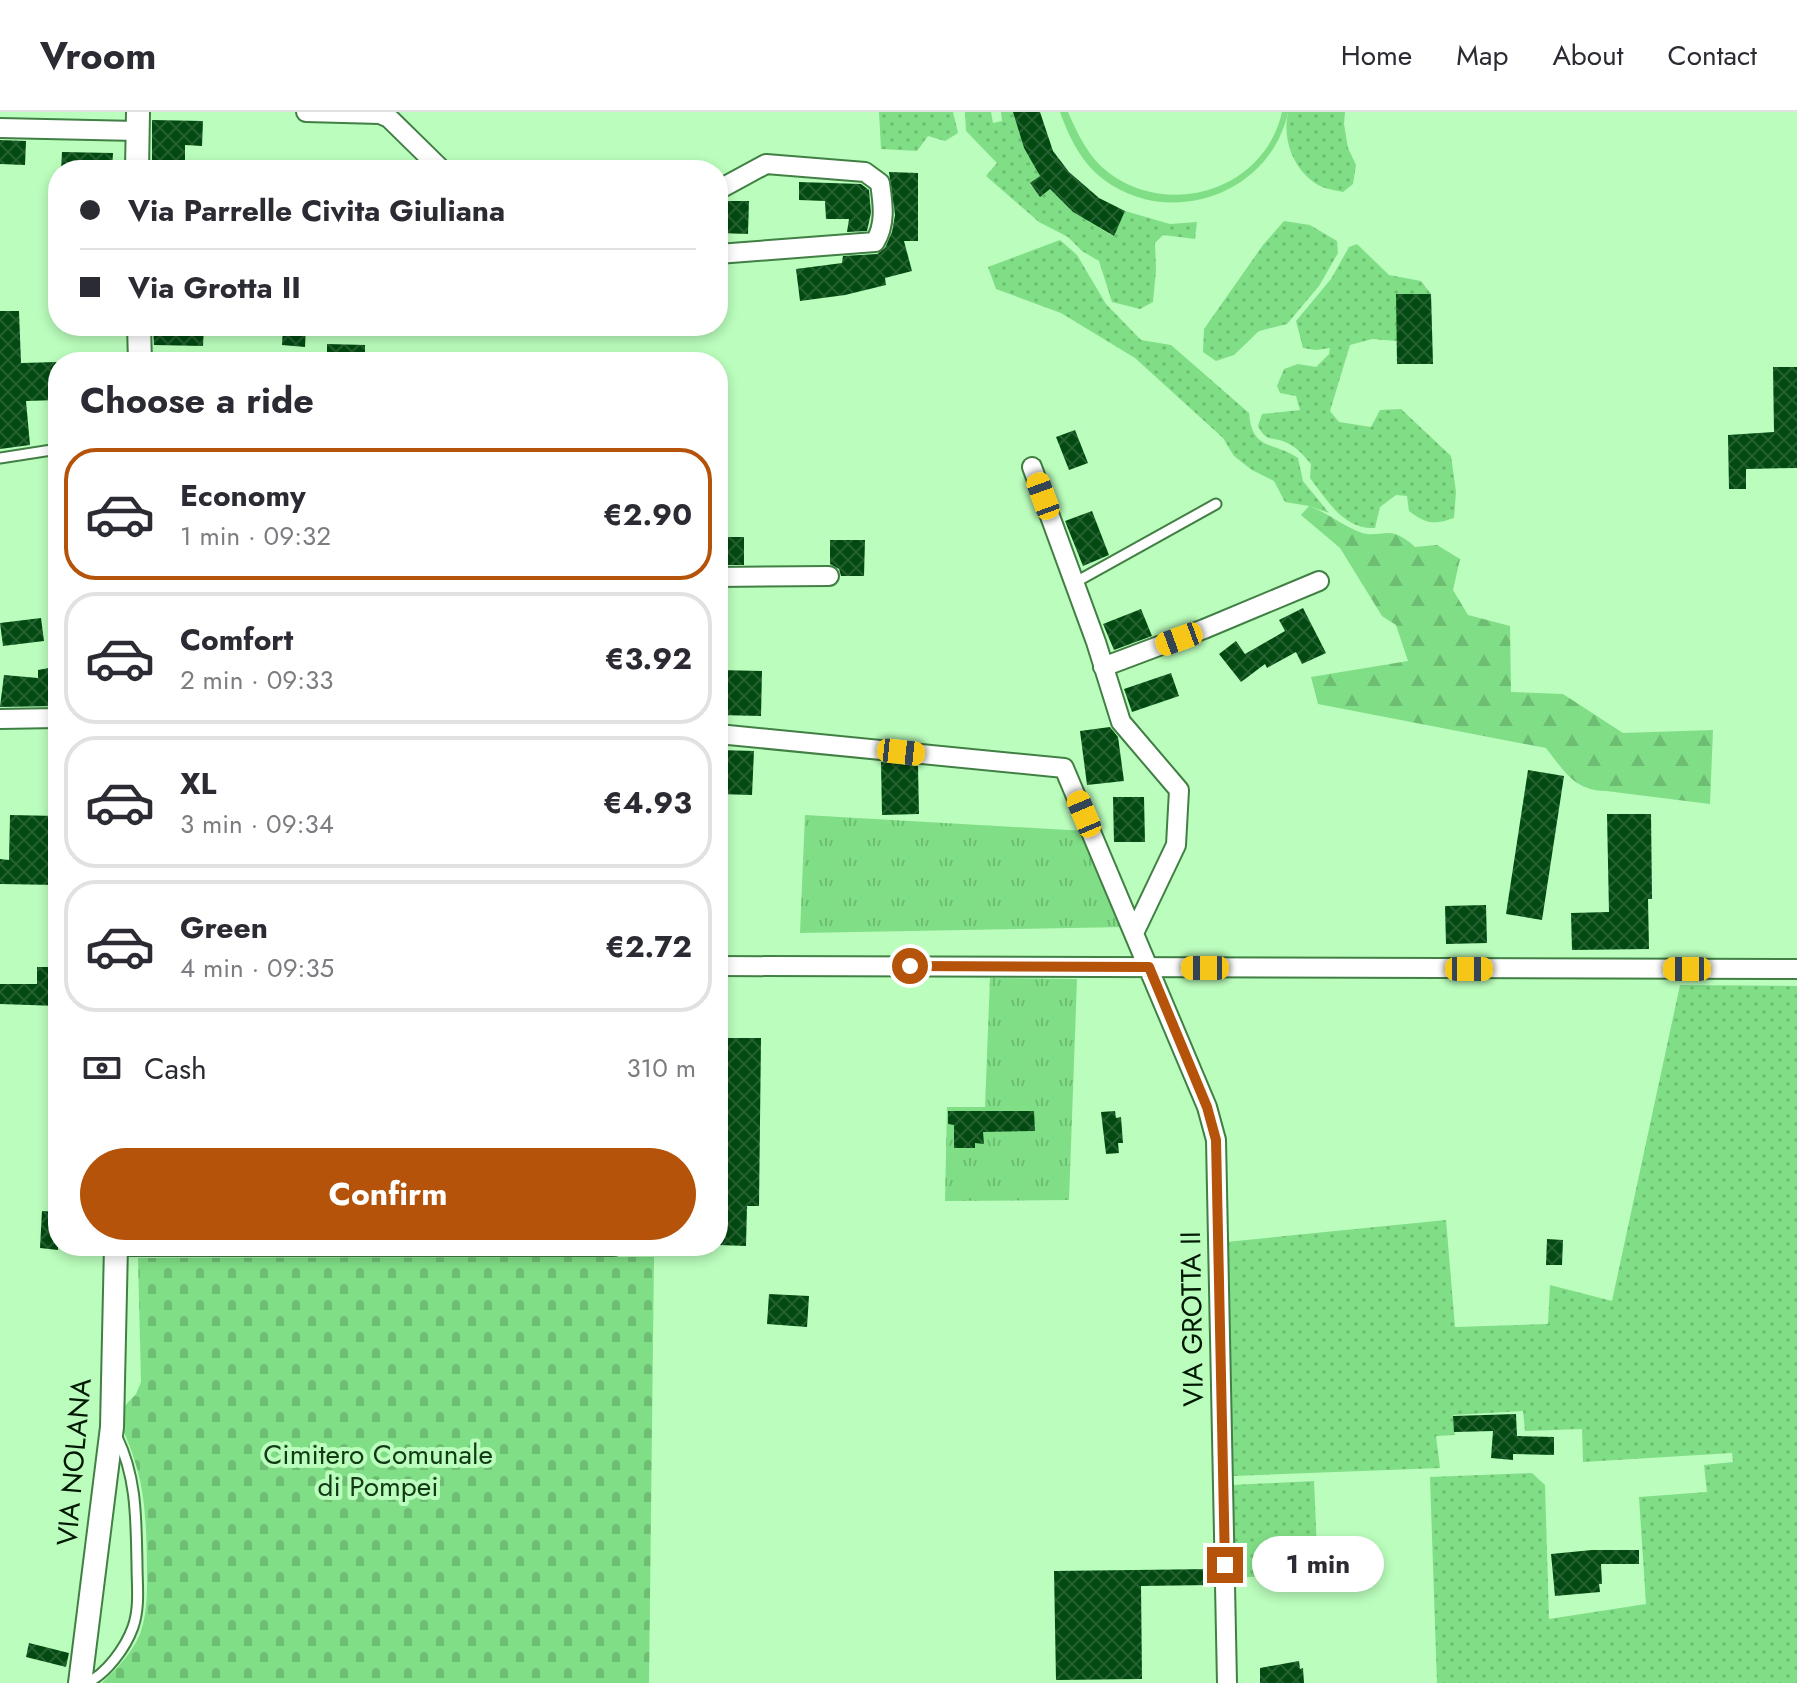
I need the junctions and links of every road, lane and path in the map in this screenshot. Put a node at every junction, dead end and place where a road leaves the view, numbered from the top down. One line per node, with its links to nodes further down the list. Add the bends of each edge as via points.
1 (306, 112): 5 (street, via 380,114)
2 (137, 122): 3 (street); 4 (street)
3 (0, 128)
4 (137, 160)
5 (432, 160)
6 (728, 185): 7 (street, via 766,164 865,172 880,183 883,208 875,242)
7 (728, 253)
8 (48, 451): 9 (lane)
9 (0, 458)
10 (1032, 467): 15 (street)
11 (1216, 504): 15 (lane)
12 (829, 576): 13 (street)
13 (728, 577)
14 (1319, 581): 16 (street)
15 (1074, 583): 16 (street)
16 (1103, 667): 20 (street, via 1121,722 1179,790 1176,845)
17 (48, 718): 18 (street)
18 (0, 719)
19 (728, 735): 20 (street, VIA GROTTA II, via 1064,768)
20 (1134, 933): 22 (street, VIA GROTTA II)
21 (728, 966): 22 (street)
22 (1149, 967): 23 (street); 28 (street, VIA GROTTA II, via 1216,1140)
23 (1797, 969)
24 (116, 1256): 25 (street, VIA NOLANA)
25 (112, 1427): 26 (street, VIA NOLANA); 27 (lane, via 128,1463 137,1506 137,1605 133,1627 114,1659)
26 (80, 1683)
27 (86, 1683)
28 (1227, 1683)

